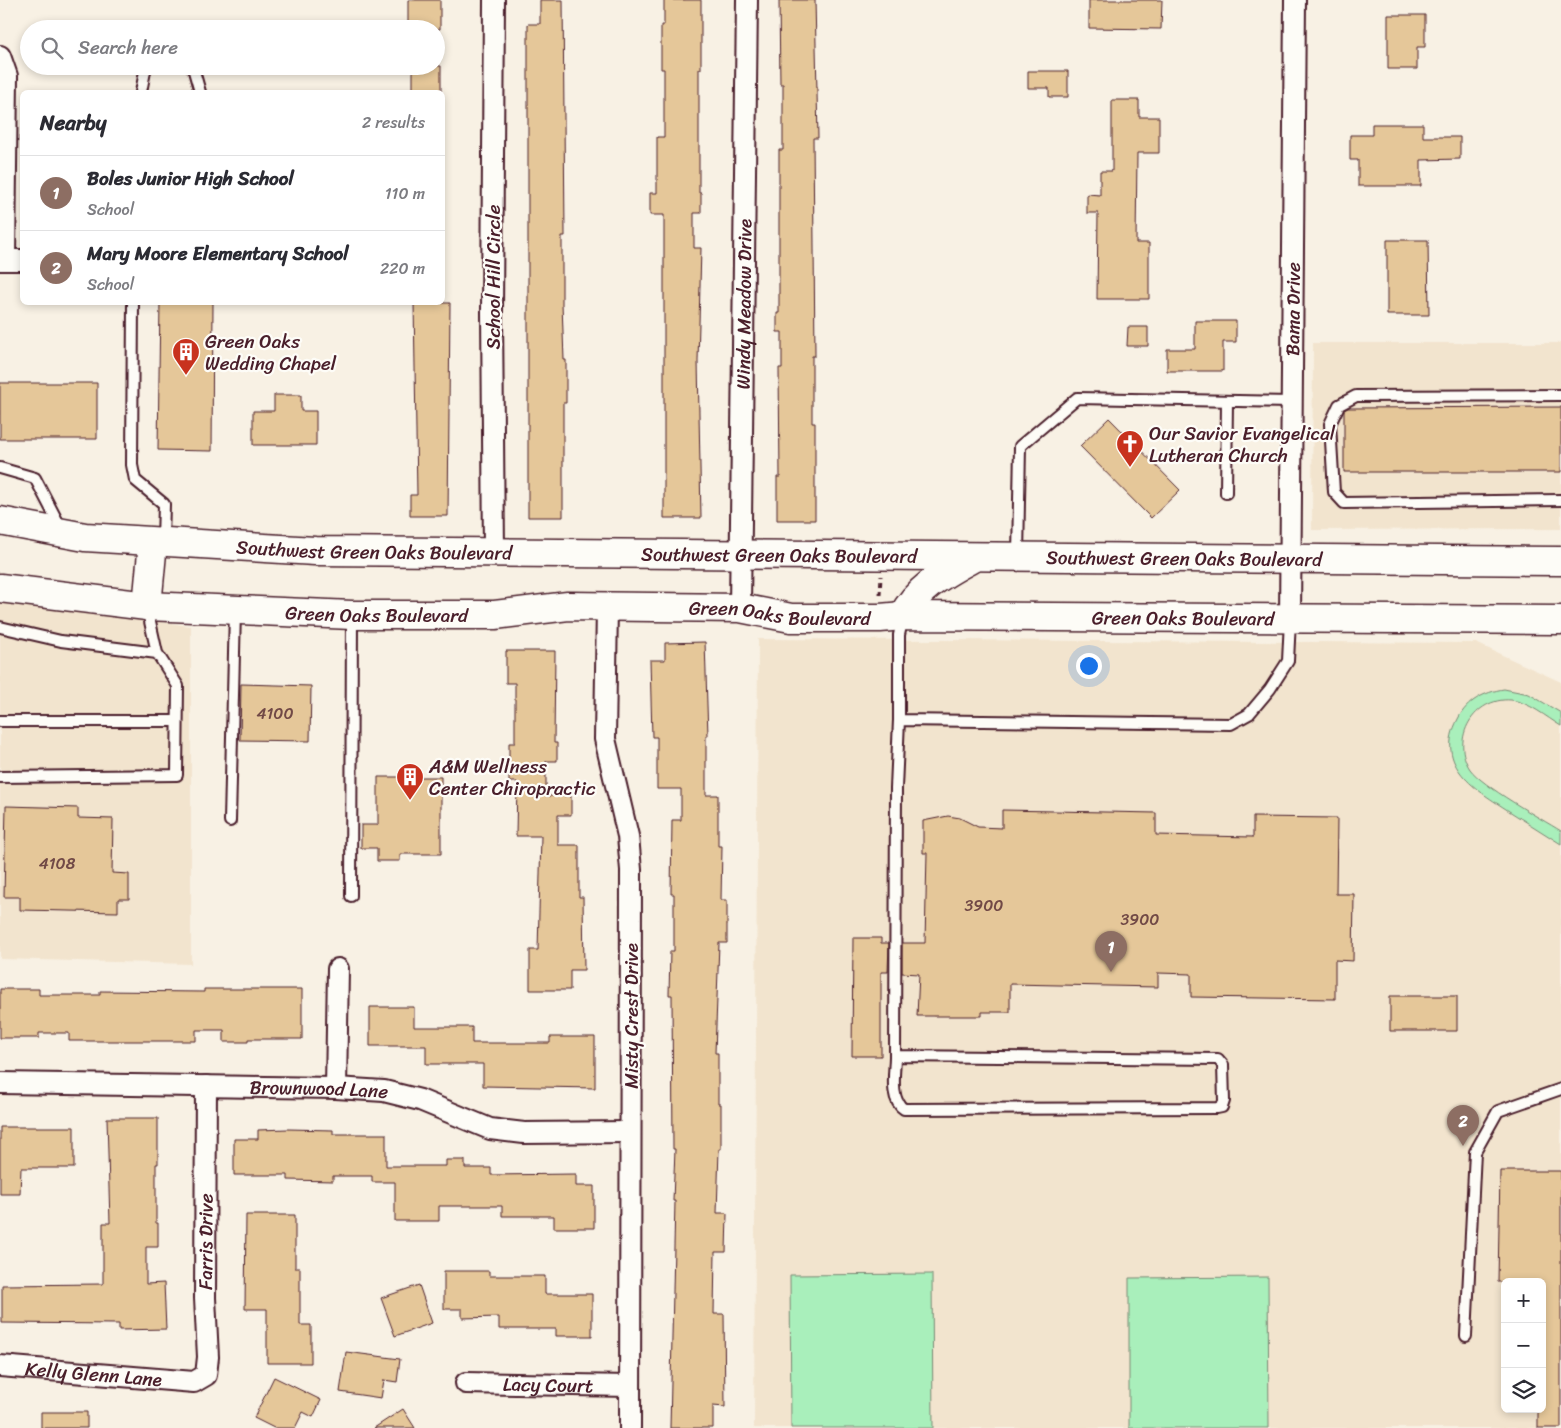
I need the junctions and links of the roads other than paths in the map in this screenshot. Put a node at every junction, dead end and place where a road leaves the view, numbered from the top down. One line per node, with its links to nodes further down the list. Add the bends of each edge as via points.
1 (494, 0): 20 (street, School Hill Circle)
2 (747, 0): 21 (street, Windy Meadow Drive)
3 (1295, 0): 13 (street, Bama Drive)
4 (0, 56): 9 (street, via 8,76)
5 (144, 75): 7 (lane)
6 (195, 75): 8 (lane)
7 (141, 90)
8 (199, 90)
9 (9, 260)
10 (133, 305): 19 (lane, via 132,465 135,480 164,504)
11 (1561, 395): 16 (lane, via 1356,396 1339,405 1330,424 1334,492 1344,503)
12 (1227, 401): 13 (lane); 15 (lane); 23 (lane, via 1077,398 1020,446)
13 (1291, 402): 24 (street, Bama Drive)
14 (0, 468): 18 (lane, via 35,478)
15 (1226, 493)
16 (1561, 500)
17 (0, 521): 18 (main road, Southwest Green Oaks Boulevard)
18 (64, 533): 19 (main road, Southwest Green Oaks Boulevard)
19 (158, 543): 20 (main road, Southwest Green Oaks Boulevard, via 315,551); 27 (main road)
20 (494, 553): 21 (main road, Southwest Green Oaks Boulevard)
21 (741, 553): 22 (main road, Southwest Green Oaks Boulevard); 29 (street, Windy Meadow Drive)
22 (975, 556): 23 (main road, Southwest Green Oaks Boulevard); 30 (main road, via 934,579 911,600)
23 (1018, 557): 24 (main road, Southwest Green Oaks Boulevard)
24 (1290, 558): 25 (main road, Southwest Green Oaks Boulevard); 33 (street, Bama Drive)
25 (1561, 561)
26 (0, 588): 27 (main road, Green Oaks Boulevard)
27 (147, 606): 31 (main road, Green Oaks Boulevard); 36 (lane)
28 (607, 606): 29 (main road, Green Oaks Boulevard); 32 (main road, Green Oaks Boulevard, via 568,606 495,615); 49 (street, Misty Crest Drive, via 605,739 628,836 631,870)
29 (740, 608): 30 (main road, Green Oaks Boulevard, via 791,618 880,618)
30 (892, 609): 33 (main road, Green Oaks Boulevard); 37 (lane, via 899,635)
31 (235, 611): 32 (main road, Green Oaks Boulevard); 41 (lane)
32 (352, 615): 42 (lane)
33 (1290, 618): 34 (main road, Green Oaks Boulevard); 37 (lane, via 1288,661 1249,714 1230,724)
34 (1561, 620)
35 (0, 627): 36 (lane, via 61,641)
36 (156, 653): 39 (lane, via 178,686)
37 (899, 720): 44 (lane)
38 (0, 721): 39 (lane)
39 (177, 721): 40 (lane, via 177,775)
40 (0, 777)
41 (230, 821)
42 (350, 896)
43 (338, 968): 47 (street)
44 (895, 1056): 44 (lane, via 895,1098 904,1109 1217,1108 1222,1107 1224,1101 1223,1065 1218,1059)
45 (0, 1083): 46 (street, Brownwood Lane)
46 (206, 1086): 47 (street, Brownwood Lane); 52 (street, Farris Drive, via 205,1298 208,1356 206,1375)
47 (336, 1088): 49 (street, Brownwood Lane, via 384,1091 420,1100 490,1129 524,1133)
48 (1561, 1089): 50 (lane, via 1498,1111 1475,1152)
49 (630, 1132): 54 (street, Misty Crest Drive)
50 (1466, 1336)
51 (0, 1366): 52 (street, Kelly Glenn Lane)
52 (187, 1382)
53 (466, 1383): 54 (street, Lacy Court)
54 (630, 1386): 55 (street, Misty Crest Drive)
55 (630, 1428)

